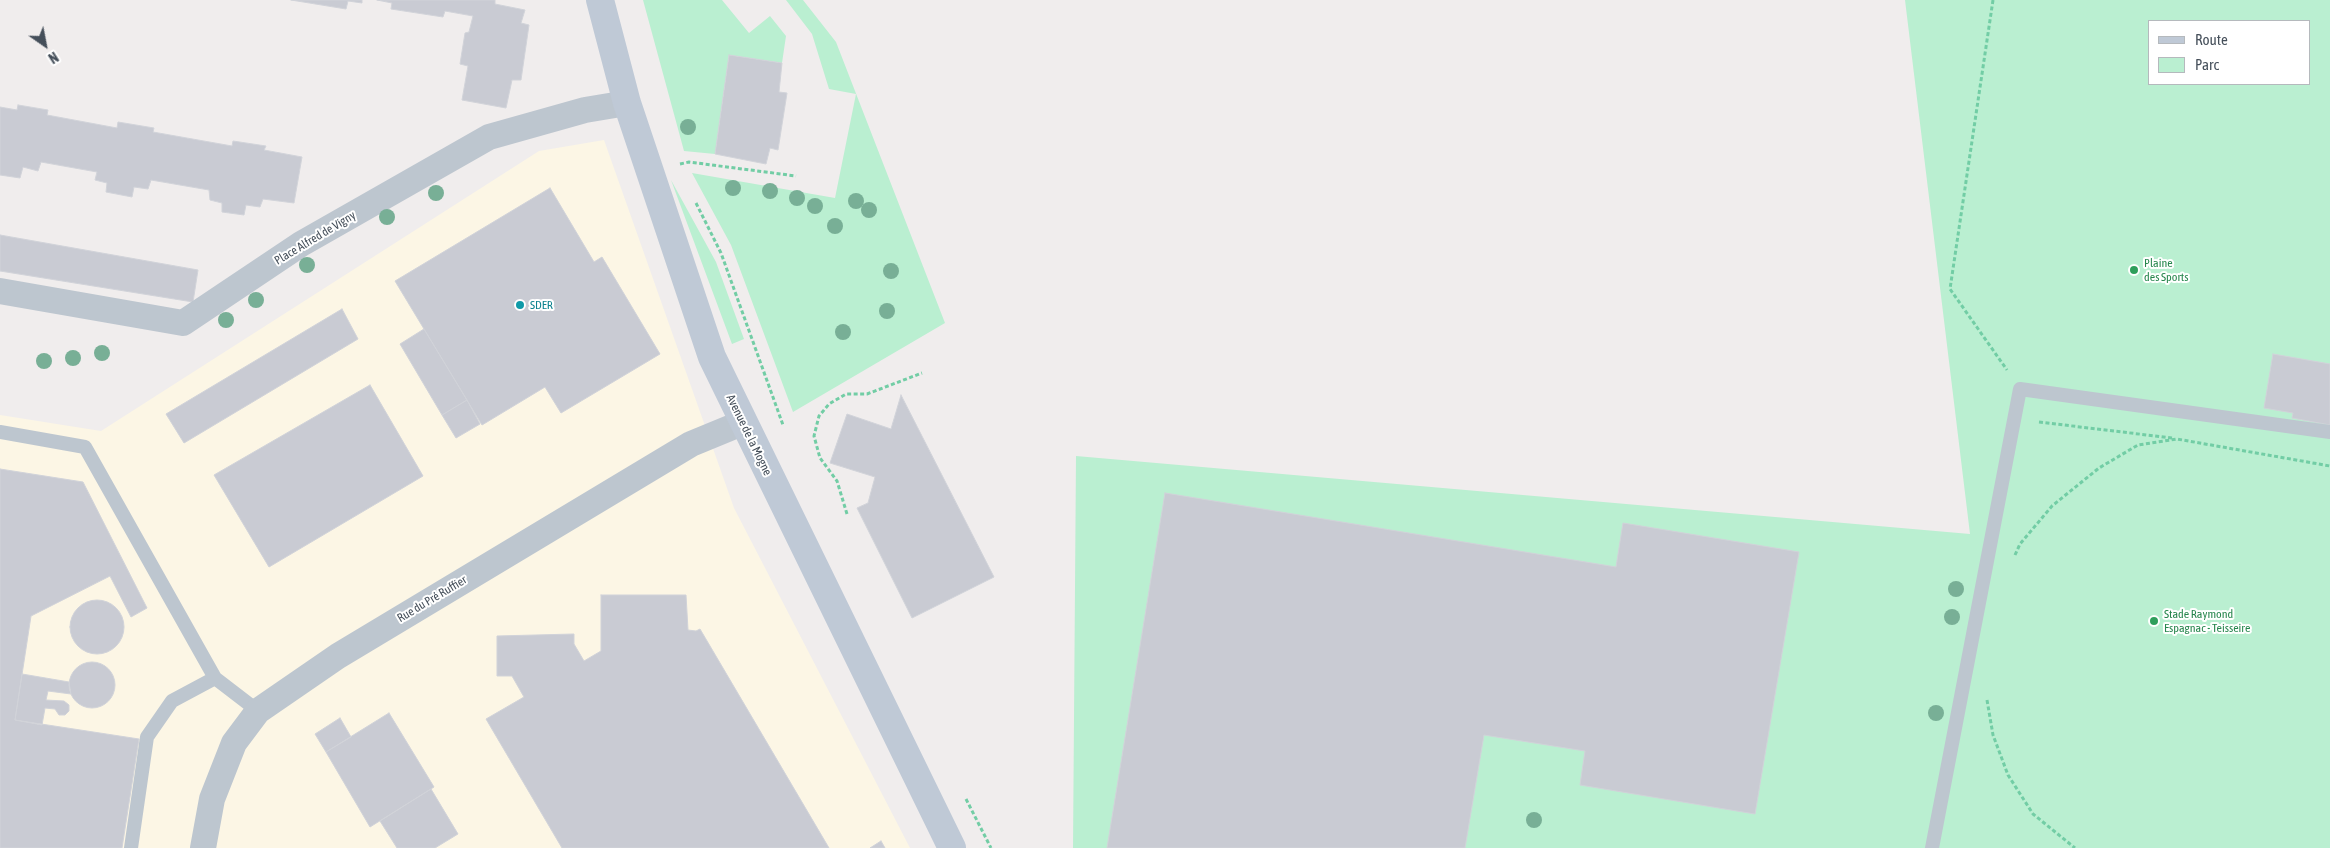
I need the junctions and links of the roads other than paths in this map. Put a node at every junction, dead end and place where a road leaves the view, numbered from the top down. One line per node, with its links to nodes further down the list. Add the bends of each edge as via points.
1 (600, 0): 2 (street, Avenue de la Mogne)
2 (627, 103): 3 (street, Place Alfred de Vigny, via 585,110 489,137 301,244 184,323); 4 (street, Avenue de la Mogne, via 712,357)
3 (0, 291)
4 (742, 423): 8 (street, Rue du Pré Ruffier, via 691,444 338,656); 11 (street, Avenue de la Mogne)
5 (0, 432): 7 (lane, via 85,447)
6 (2330, 432): 12 (lane, via 2020,389)
7 (215, 678): 8 (lane); 9 (lane, via 172,701 147,737)
8 (258, 711): 10 (street, Rue du Pré Ruffier, via 234,743 212,800)
9 (131, 848)
10 (203, 848)
11 (952, 848)
12 (1932, 848)

